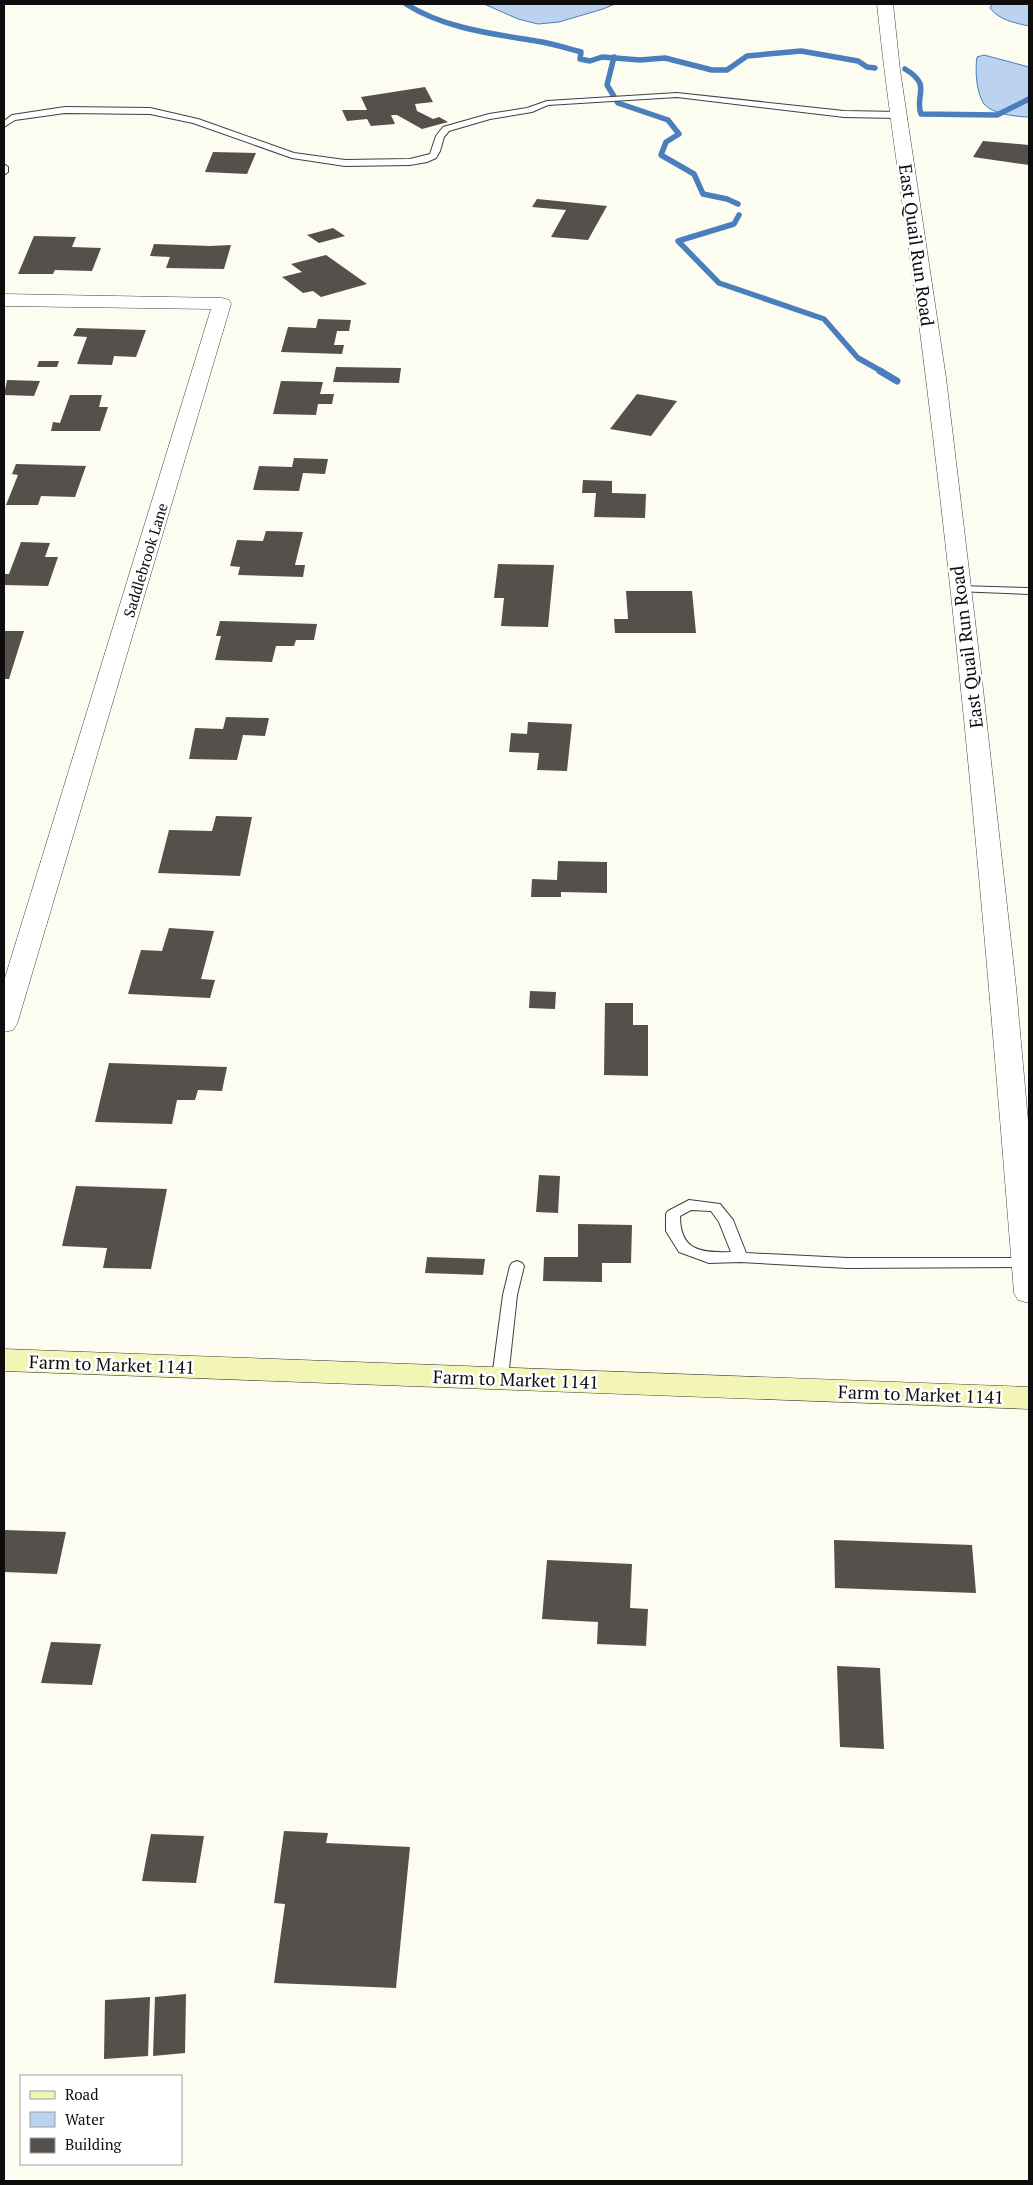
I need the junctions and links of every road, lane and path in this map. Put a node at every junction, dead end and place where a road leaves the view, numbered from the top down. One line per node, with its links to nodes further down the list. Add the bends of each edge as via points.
1 (885, 4): 2 (street, East Quail Run Road)
2 (898, 115): 3 (lane, via 844,114 704,96 658,95 547,102 529,110 446,129 433,156 410,162 345,163 275,149 195,121 150,111 64,110 12,118); 7 (street, East Quail Run Road, via 937,388)
3 (4, 125)
4 (4, 167): 5 (lane)
5 (4, 172)
6 (4, 300): 9 (street, Saddlebrook Lane, via 222,304)
7 (959, 589): 8 (lane); 11 (street, East Quail Run Road, via 1003,987)
8 (1029, 591)
9 (4, 1024)
10 (740, 1256): 10 (lane, via 726,1220 715,1207 689,1205 673,1214 673,1231 684,1249 709,1258); 11 (lane, via 787,1262)
11 (1027, 1264): 13 (street, East Quail Run Road)
12 (517, 1266): 15 (lane, via 510,1295)
13 (1029, 1293)
14 (4, 1360): 15 (street, Farm to Market 1141)
15 (500, 1378): 16 (street, Farm to Market 1141)
16 (1029, 1398)

